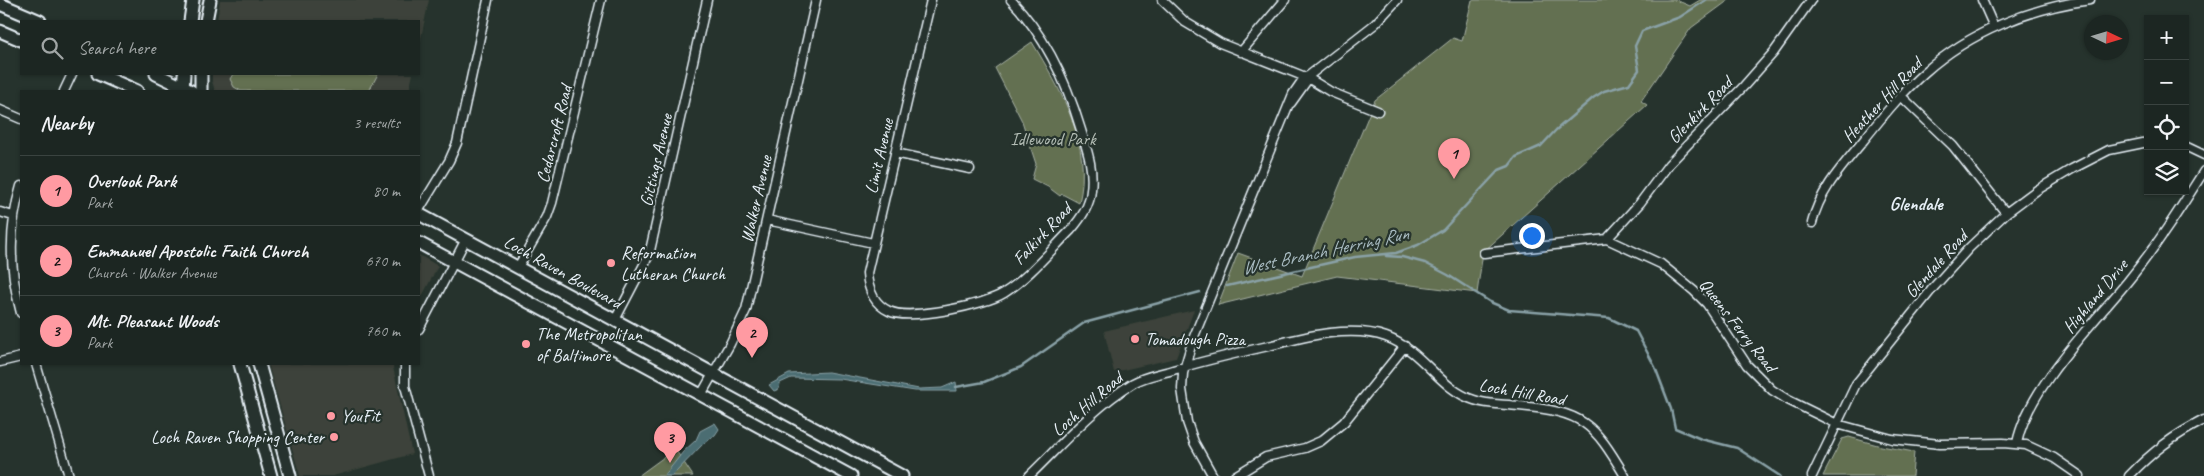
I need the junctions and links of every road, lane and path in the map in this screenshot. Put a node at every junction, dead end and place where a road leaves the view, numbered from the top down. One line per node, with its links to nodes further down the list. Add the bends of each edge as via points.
1 (193, 0): 17 (main road)
2 (210, 0): 18 (main road)
3 (488, 0): 44 (street, via 457,143)
4 (601, 0): 57 (street, Cedarcroft Road, via 554,196 547,217)
5 (707, 0): 60 (street, Gittings Avenue, via 650,255)
6 (816, 0): 49 (street, Walker Avenue)
7 (931, 0): 39 (street, Limit Avenue)
8 (1011, 0): 59 (street, Falkirk Road, via 1036,31 1065,84 1090,158 1090,199 1081,219 1071,230 1014,286 999,296 939,311 902,314)
9 (1162, 0): 22 (street, via 1185,22)
10 (1285, 0): 22 (street)
11 (1397, 0): 28 (street, via 1375,24)
12 (1811, 0): 52 (street, Glenkirk Road, via 1774,52 1669,164)
13 (1982, 0): 19 (street)
14 (2090, 0): 19 (street, Heather Hill Road, via 2040,10)
15 (0, 4): 16 (main road)
16 (38, 20)
17 (190, 20)
18 (206, 20)
19 (1994, 27): 33 (street, Heather Hill Road, via 1946,56)
20 (0, 31): 21 (main road)
21 (20, 40)
22 (1241, 52): 28 (street)
23 (72, 75): 29 (street)
24 (100, 75): 30 (main road)
25 (158, 75): 31 (main road)
26 (184, 75): 31 (main road)
27 (201, 75): 32 (main road)
28 (1308, 78): 35 (street, via 1331,92); 69 (street, via 1293,94 1193,339)
29 (64, 90)
30 (135, 90)
31 (186, 90)
32 (201, 90)
33 (1901, 96): 47 (street, via 1953,146); 50 (street, Heather Hill Road, via 1830,184 1821,197)
34 (0, 110): 36 (street)
35 (1378, 111)
36 (20, 119)
37 (2144, 143): 47 (street, Glendale Road, via 2118,147 2087,161 2037,190)
38 (2189, 148): 40 (street)
39 (895, 152): 41 (street); 54 (street, Limit Avenue)
40 (2204, 155)
41 (970, 169)
42 (2204, 172): 74 (street, Highland Drive, via 2153,249 2056,370 2030,409)
43 (20, 190): 48 (street)
44 (420, 210)
45 (0, 212): 48 (street)
46 (420, 213): 51 (main road, Loch Raven Boulevard)
47 (2006, 213): 73 (street, Glendale Road, via 1969,248 1910,316 1856,384)
48 (13, 216): 58 (street, via 13,276)
49 (767, 220): 54 (street); 70 (street, Walker Avenue, via 746,310)
50 (1812, 223)
51 (466, 239): 56 (street); 57 (main road, Loch Raven Boulevard)
52 (1607, 239): 55 (street, Queens Ferry Road); 73 (street, Queens Ferry Road, via 1639,252 1678,277 1706,304 1758,378 1788,400)
53 (420, 244): 56 (main road)
54 (873, 244): 59 (street, Limit Avenue, via 868,283 875,299)
55 (1484, 253)
56 (454, 262): 61 (street); 71 (main road)
57 (518, 267): 60 (main road, Loch Raven Boulevard)
58 (20, 308)
59 (889, 311)
60 (615, 320): 70 (main road, Loch Raven Boulevard)
61 (420, 327)
62 (1405, 346): 69 (street, Loch Hill Road, via 1384,336 1332,332); 83 (street, via 1336,430 1313,445 1258,460); 84 (street, Loch Hill Road, via 1453,390 1467,397 1555,410 1582,422 1600,437)
63 (20, 356): 64 (street)
64 (0, 362)
65 (36, 365): 75 (street)
66 (240, 365): 76 (main road)
67 (259, 365): 77 (main road)
68 (405, 365): 78 (street, via 405,386)
69 (1186, 366): 81 (street, Loch Hill Road, via 1138,380 1122,391); 82 (street, via 1183,373 1187,422)
70 (714, 374): 71 (street, Walker Avenue); 80 (main road, Loch Raven Boulevard)
71 (701, 395): 79 (main road)
72 (2204, 420): 87 (street, via 2156,448)
73 (1837, 424): 74 (street, Queens Ferry Road, via 1863,433 1915,443); 85 (street, Glendale Road)
74 (2017, 443): 86 (street, Queens Ferry Road, via 2054,458)
75 (69, 476)
76 (271, 476)
77 (290, 476)
78 (429, 476)
79 (851, 476)
80 (902, 476)
81 (1029, 476)
82 (1213, 476)
83 (1235, 476)
84 (1625, 476)
85 (1812, 476)
86 (2080, 476)
87 (2129, 476)

